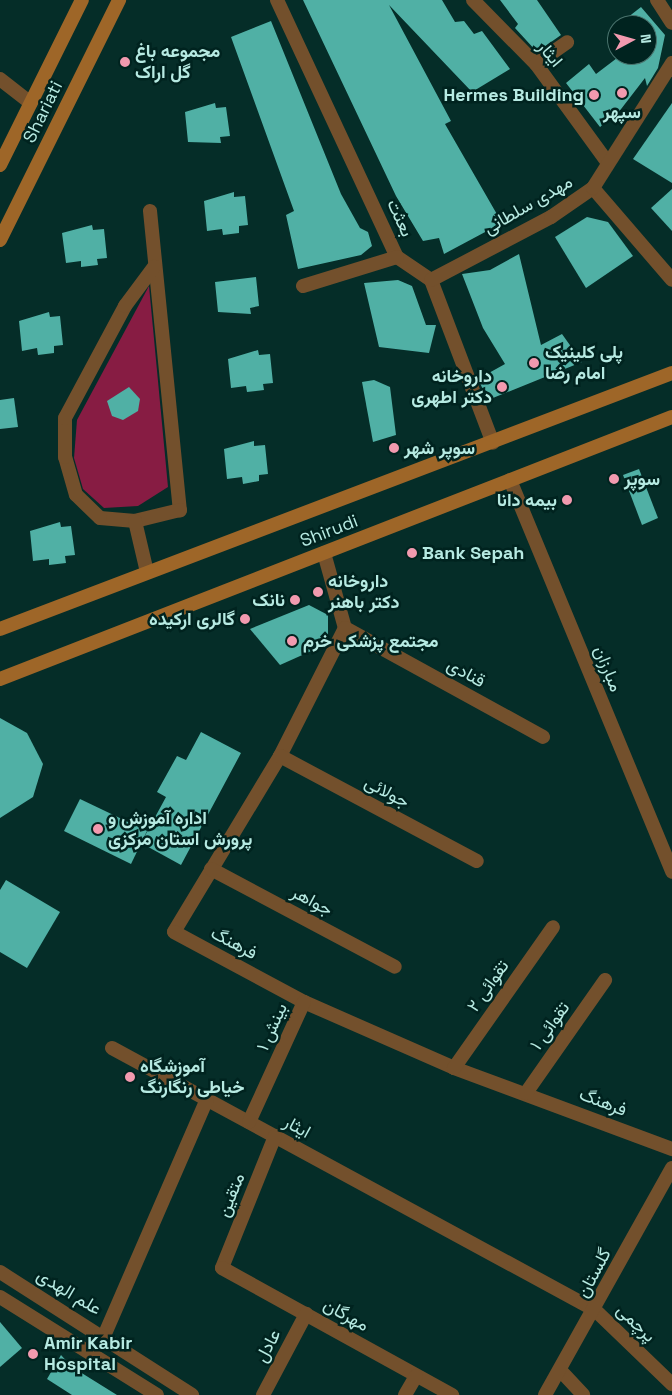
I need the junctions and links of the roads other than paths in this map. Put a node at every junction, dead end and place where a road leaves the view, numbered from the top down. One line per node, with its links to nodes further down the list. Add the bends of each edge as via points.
1 (82, 0): 11 (main road, Shariati)
2 (119, 0): 16 (main road, Shariati)
3 (277, 0): 17 (street, بعثت)
4 (473, 0): 9 (street, ایثار)
5 (657, 0): 6 (street)
6 (672, 23)
7 (567, 42): 9 (street)
8 (672, 63): 12 (street, مهدی سلطانی)
9 (536, 64): 12 (street, ایثار)
10 (0, 79): 11 (street)
11 (31, 103): 13 (main road, Shariati)
12 (608, 163): 14 (street, مهدی سلطانی)
13 (0, 165)
14 (593, 188): 19 (street, مهدی سلطانی, via 551,217); 20 (street)
15 (150, 210): 18 (street)
16 (0, 240)
17 (397, 257): 19 (street, بعثت); 21 (street)
18 (154, 267): 26 (street, via 180,510); 26 (street, via 125,306 65,418 64,457 76,495 100,518)
19 (430, 280): 24 (street)
20 (672, 280)
21 (302, 286)
22 (672, 373): 24 (main road, Shirudi)
23 (672, 417): 25 (main road, Shirudi)
24 (493, 443): 28 (main road, Shirudi)
25 (510, 480): 27 (main road, Shirudi); 36 (street, مبارزان)
26 (135, 521): 28 (street)
27 (324, 553): 29 (street); 31 (main road, Shirudi)
28 (147, 572): 30 (main road, Shirudi)
29 (345, 628): 32 (street, قنادی); 33 (street, فرهنگ)
30 (0, 629)
31 (0, 679)
32 (543, 737)
33 (280, 756): 34 (street, جولائی); 35 (street, فرهنگ)
34 (477, 861)
35 (211, 869): 38 (street, جواهر); 40 (street, فرهنگ, via 174,932)
36 (672, 872)
37 (553, 927): 42 (street, تقوائی ۲)
38 (395, 966)
39 (605, 980): 43 (street, تقوائی ۱)
40 (304, 1002): 42 (street, فرهنگ); 45 (street, بینش ۱)
41 (112, 1048): 44 (street, ایثار)
42 (454, 1068): 43 (street, فرهنگ)
43 (526, 1093): 47 (street, فرهنگ)
44 (207, 1099): 45 (street, ایثار); 54 (street)
45 (249, 1122): 46 (street, ایثار)
46 (275, 1136): 49 (street, متقین); 52 (street, ایثار)
47 (672, 1149)
48 (672, 1168): 52 (street, گلستان)
49 (222, 1268): 53 (street, مهرگان)
50 (0, 1272): 54 (street, علم الهدی)
51 (0, 1298): 58 (street)
52 (595, 1310): 55 (street, گلستان); 57 (street, پرچمی)
53 (306, 1314): 56 (street, مهرگان); 60 (street, عادل)
54 (104, 1336): 59 (street, علم الهدی)
55 (560, 1370): 63 (street, گلستان); 64 (street)
56 (416, 1376): 61 (street); 62 (street, مهرگان)
57 (672, 1384)
58 (157, 1395)
59 (192, 1395)
60 (263, 1395)
61 (405, 1395)
62 (452, 1395)
63 (545, 1395)
64 (584, 1395)

